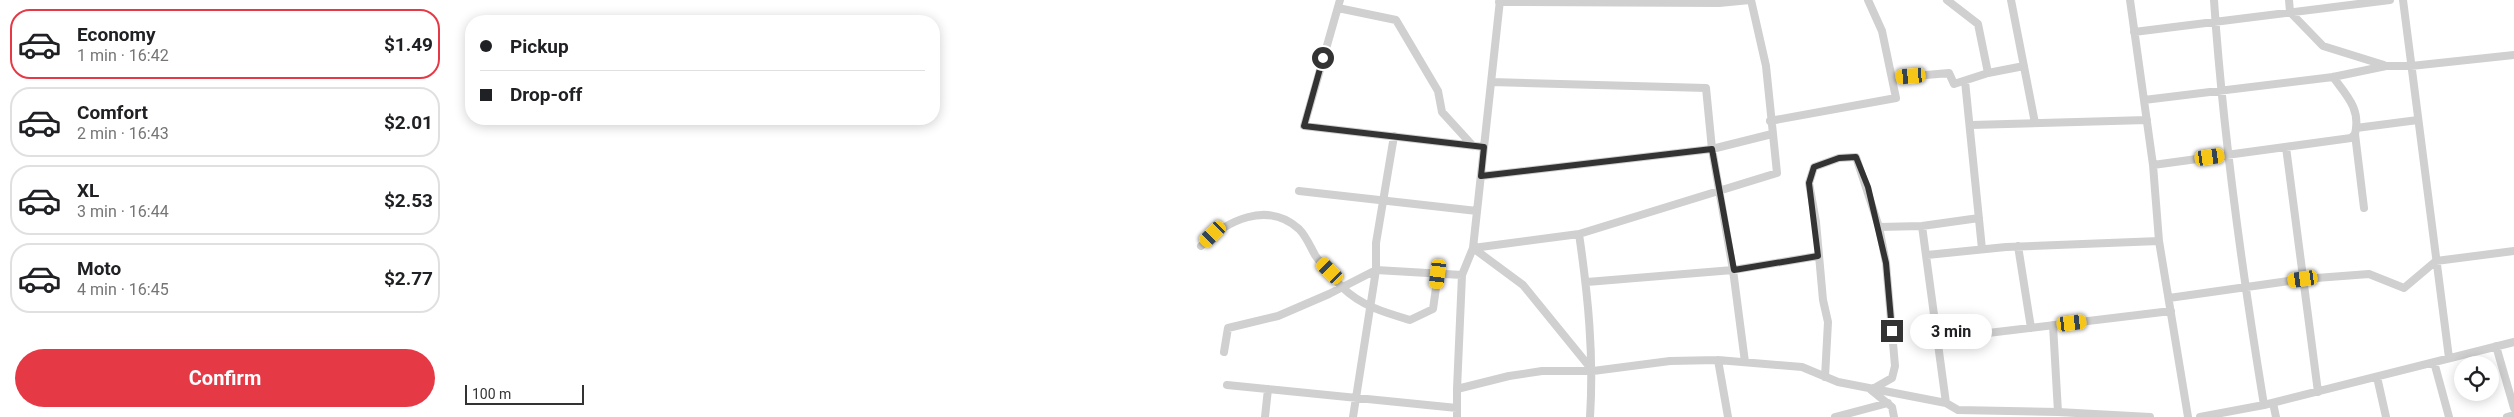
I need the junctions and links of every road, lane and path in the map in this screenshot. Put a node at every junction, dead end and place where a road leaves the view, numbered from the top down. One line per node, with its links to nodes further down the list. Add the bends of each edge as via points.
1 (1750, 0): 11 (street); 29 (street, via 1766,66)
2 (1868, 0): 22 (street, via 1882,31)
3 (1946, 0): 20 (street, via 1978,24)
4 (2011, 0): 17 (street)
5 (2130, 0): 15 (street)
6 (2214, 0): 14 (street)
7 (2289, 0): 13 (street)
8 (2390, 0): 13 (street)
9 (2403, 0): 19 (street)
10 (1499, 1): 11 (street); 24 (street)
11 (1726, 1)
12 (1339, 4): 34 (street, via 1304,126); 35 (street, via 1396,20 1438,91 1442,112)
13 (2290, 12): 14 (street); 18 (street, via 2323,46)
14 (2216, 23): 15 (street); 25 (street)
15 (2134, 32): 26 (street)
16 (2514, 55): 19 (street)
17 (2024, 66): 20 (street); 30 (street)
18 (2386, 66): 19 (street); 21 (street)
19 (2411, 66): 28 (street)
20 (1988, 73): 23 (street)
21 (2333, 76): 25 (street); 32 (street, via 2356,109)
22 (1892, 78): 23 (street, via 1949,73 1954,84); 29 (street, via 1896,98)
23 (1965, 81): 31 (street)
24 (1491, 82): 37 (street); 38 (street, via 1706,88)
25 (2220, 91): 26 (street); 39 (street)
26 (2144, 100): 27 (street)
27 (2147, 120): 30 (street); 40 (street)
28 (2418, 120): 32 (street); 59 (street)
29 (1770, 122): 33 (street)
30 (2035, 122): 31 (street)
31 (1971, 125): 47 (street)
32 (2356, 131): 36 (street, via 2350,138); 45 (street)
33 (1772, 134): 38 (street); 43 (street, via 1777,173)
34 (1394, 136): 35 (street); 44 (street)
35 (1473, 146): 37 (street)
36 (2286, 146): 39 (street); 64 (street)
37 (1484, 147): 41 (street)
38 (1712, 149): 41 (street); 43 (street)
39 (2229, 154): 40 (street); 67 (street)
40 (2154, 165): 51 (street)
41 (1481, 176): 46 (street)
42 (1299, 191): 44 (street)
43 (1720, 192): 50 (street); 61 (street)
44 (1383, 202): 46 (street); 60 (street, via 1376,243)
45 (2364, 208)
46 (1477, 211): 54 (street)
47 (1979, 218): 48 (street); 55 (street)
48 (1922, 226): 49 (street); 58 (street)
49 (1879, 227): 57 (street, via 1856,157 1839,158 1814,167 1809,183); 87 (street, via 1886,263 1895,366 1892,378)
50 (1579, 234): 54 (street); 65 (street)
51 (2159, 241): 53 (street); 68 (street)
52 (1201, 246): 66 (street, via 1228,224 1248,216 1282,219 1299,229)
53 (2018, 246): 55 (street); 72 (street)
54 (1473, 248): 63 (street); 81 (street, via 1523,285)
55 (1982, 249): 58 (street)
56 (2514, 251): 59 (street)
57 (1818, 256): 61 (street); 82 (street, via 1828,322)
58 (1927, 256): 73 (street)
59 (2436, 261): 64 (street, via 2404,288 2369,274); 77 (street)
60 (1376, 270): 62 (street); 66 (street); 69 (street)
61 (1734, 270): 65 (street); 79 (street)
62 (1438, 274): 63 (street); 69 (street, via 1433,309 1410,320)
63 (1462, 275): 86 (street)
64 (2303, 279): 67 (street); 88 (street)
65 (1587, 282): 81 (street)
66 (1342, 287): 69 (street); 76 (street, via 1278,316 1228,328)
67 (2244, 287): 68 (street); 93 (street)
68 (2169, 298): 70 (street)
69 (1371, 307): 89 (street)
70 (2171, 311): 71 (street); 107 (street)
71 (2053, 325): 72 (street); 96 (street)
72 (2031, 328): 73 (street)
73 (1938, 339): 91 (street)
74 (2514, 342): 75 (street)
75 (2496, 346): 77 (street); 95 (street)
76 (1224, 352)
77 (2449, 358): 80 (street)
78 (1718, 360): 79 (street); 81 (street); 103 (street)
79 (1745, 362): 82 (street, via 1802,367)
80 (2434, 362): 83 (street); 111 (street)
81 (1593, 371): 86 (street, via 1542,371); 102 (street)
82 (1825, 377): 87 (street)
83 (2377, 377): 88 (street); 110 (street)
84 (1226, 386): 85 (street)
85 (1268, 389): 89 (street); 99 (street)
86 (1457, 389): 94 (street)
87 (1871, 390): 90 (street); 91 (street)
88 (2318, 392): 92 (street)
89 (1356, 398): 94 (street); 100 (street)
90 (1888, 403): 104 (street); 105 (street)
91 (1946, 403): 97 (street)
92 (2273, 403): 93 (street); 109 (street)
93 (2264, 405): 108 (street)
94 (1457, 408): 101 (street)
95 (2514, 408)
96 (2058, 412): 97 (street); 106 (street)
97 (1965, 413)
98 (2514, 415): 112 (street)
99 (1265, 417)
100 (1353, 417)
101 (1457, 417)
102 (1590, 417)
103 (1728, 417)
104 (1836, 417)
105 (1894, 417)
106 (2150, 417)
107 (2188, 417)
108 (2200, 417)
109 (2276, 417)
110 (2386, 417)
111 (2449, 417)
112 (2507, 417)

